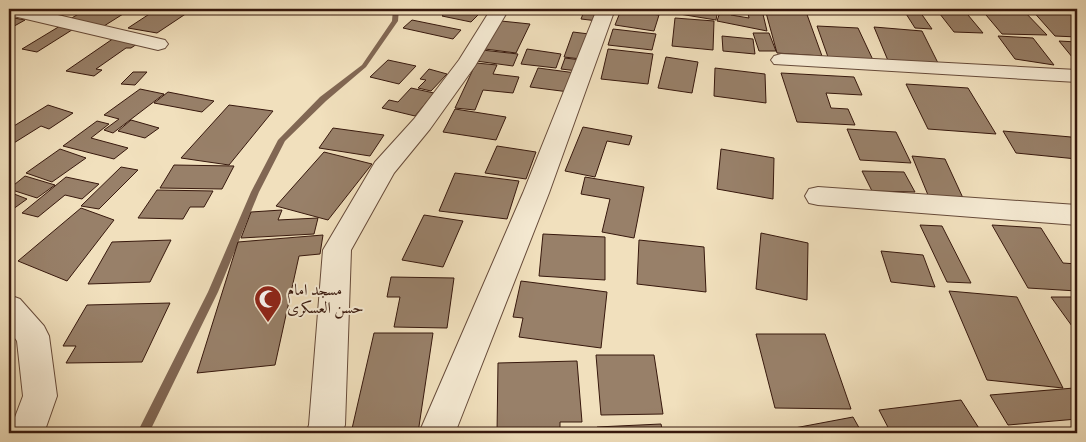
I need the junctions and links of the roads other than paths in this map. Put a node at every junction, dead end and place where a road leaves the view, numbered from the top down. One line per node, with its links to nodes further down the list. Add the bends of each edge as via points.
1 (9, 9): 4 (street)
2 (500, 9): 11 (street, via 468,62 384,168 337,250)
3 (606, 9): 12 (street, via 536,193)
4 (158, 44)
5 (781, 60): 6 (street)
6 (1077, 76)
7 (818, 196): 8 (street)
8 (1077, 215)
9 (9, 308): 10 (street, via 33,336 40,396)
10 (26, 433)
11 (324, 433)
12 (437, 433)

